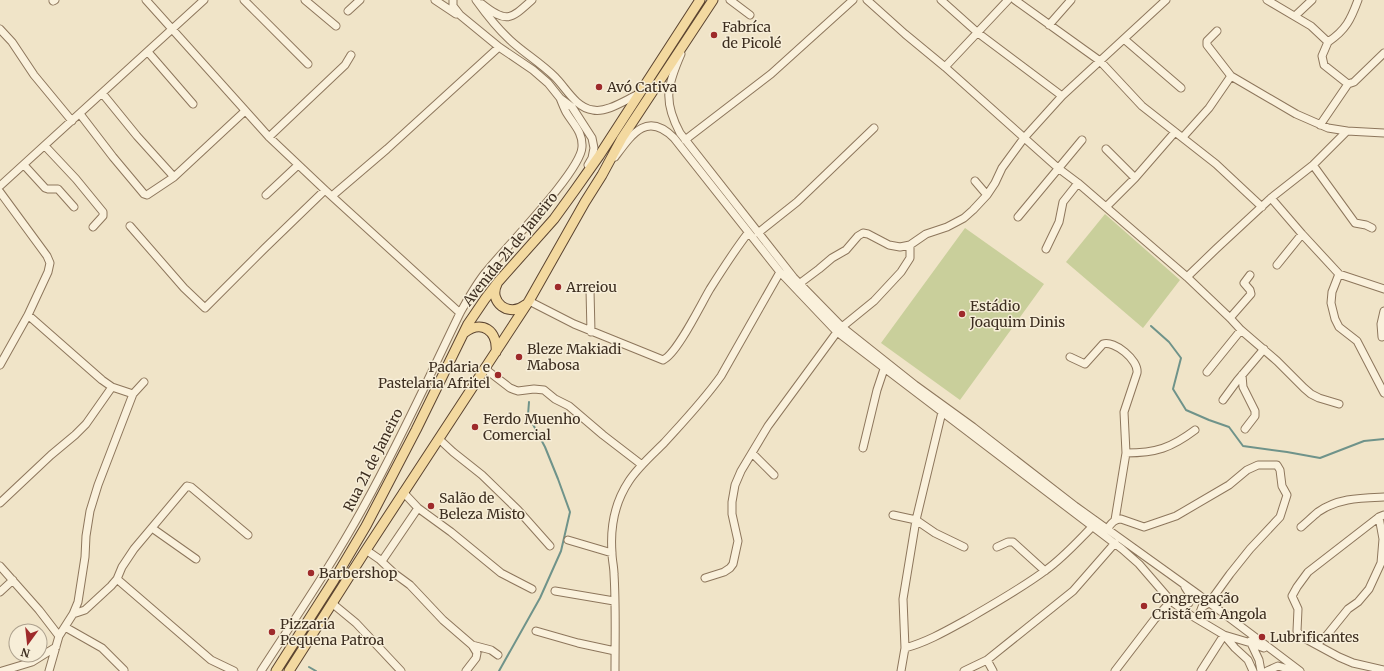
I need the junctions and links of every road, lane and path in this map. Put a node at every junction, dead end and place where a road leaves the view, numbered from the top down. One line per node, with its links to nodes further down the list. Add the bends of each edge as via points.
1 (146, 0): 30 (street)
2 (204, 0): 30 (street)
3 (244, 0): 41 (street)
4 (305, 0): 28 (street)
5 (360, 0): 23 (street)
6 (434, 0): 26 (street)
7 (453, 0): 26 (street, via 456,11)
8 (477, 0): 9 (street, via 493,12 507,17 513,16); 47 (street, via 504,34 555,77 574,99 586,108 605,110)
9 (532, 0)
10 (700, 0): 47 (main road, Avenida 21 de Janeiro)
11 (713, 0): 35 (main road)
12 (730, 0): 24 (street)
13 (853, 0): 62 (street, via 771,74)
14 (867, 0): 42 (street)
15 (941, 0): 32 (street)
16 (1008, 0): 32 (street)
17 (1015, 0): 27 (street)
18 (1071, 0): 27 (street)
19 (1166, 0): 33 (street)
20 (1267, 0): 25 (street)
21 (1312, 0): 25 (street)
22 (1358, 0): 34 (street, via 1348,24)
23 (348, 11)
24 (750, 15)
25 (1295, 16): 34 (street, via 1311,26)
26 (469, 22): 36 (street)
27 (1049, 25): 40 (street)
28 (336, 26)
29 (0, 29): 53 (street)
30 (171, 29): 37 (street); 51 (street)
31 (1217, 31): 43 (street, via 1207,41 1207,45)
32 (978, 33): 42 (street); 48 (street)
33 (1124, 39): 40 (street); 45 (street)
34 (1328, 42): 44 (street, via 1322,56 1324,65)
35 (685, 44): 62 (street, via 672,76 669,95 673,119); 70 (main road, via 622,138)
36 (499, 47): 49 (street, via 533,70); 81 (street)
37 (148, 52): 46 (street); 50 (street)
38 (1384, 53): 44 (street, via 1354,82)
39 (351, 55): 59 (street, via 345,65)
40 (1100, 61): 48 (street); 57 (street, via 1142,106)
41 (308, 64)
42 (945, 67): 61 (street)
43 (1232, 76): 54 (street, via 1282,108); 60 (street, via 1209,108)
44 (1348, 84): 54 (street)
45 (1180, 88)
46 (102, 93): 52 (street); 71 (street)
47 (639, 94): 77 (main road, Avenida 21 de Janeiro)
48 (1062, 96): 61 (street)
49 (560, 98): 77 (street, via 572,107 586,127 594,148 592,158); 106 (street, Rua 21 de Janeiro, via 579,131 582,147 577,162 487,272)
50 (193, 104)
51 (245, 111): 59 (street); 71 (street)
52 (80, 114): 53 (street); 71 (street, via 144,194 149,195)
53 (72, 121): 64 (street)
54 (1320, 125): 56 (street)
55 (874, 128): 91 (street, via 797,202)
56 (1347, 131): 58 (street); 68 (street)
57 (1175, 132): 60 (street); 72 (street)
58 (1384, 133)
59 (269, 137): 67 (street)
60 (1183, 137): 85 (street)
61 (1024, 138): 69 (street); 80 (street, via 1002,168)
62 (685, 140): 91 (street)
63 (1082, 140): 69 (street)
64 (45, 146): 66 (street); 88 (street, via 103,212 103,216)
65 (1106, 149): 72 (street)
66 (24, 165): 75 (street); 83 (street, via 45,188 58,189)
67 (298, 165): 76 (street); 79 (street)
68 (1313, 165): 82 (street); 89 (street, via 1355,223)
69 (1058, 168): 74 (street); 86 (street)
70 (602, 175): 90 (street, via 636,132 650,125 660,127 674,138); 104 (main road)
71 (174, 177)
72 (1135, 178): 84 (street)
73 (975, 181): 80 (street)
74 (1078, 183): 84 (street); 94 (street, via 1063,202 1059,222)
75 (0, 186)
76 (325, 190): 81 (street); 87 (street, via 205,308)
77 (575, 190): 100 (main road, Avenida 21 de Janeiro, via 554,219)
78 (0, 192): 107 (street, via 49,260 48,272)
79 (266, 195)
80 (987, 195): 93 (street, via 964,218 947,228 926,234)
81 (332, 196): 106 (street)
82 (1272, 198): 85 (street); 92 (street)
83 (74, 207)
84 (1106, 207): 99 (street)
85 (1262, 207): 99 (street)
86 (1018, 217)
87 (130, 226)
88 (93, 227)
89 (1372, 228)
90 (748, 233): 96 (street); 111 (street, via 665,360)
91 (758, 233): 101 (street)
92 (1302, 234): 95 (street); 97 (street)
93 (910, 245): 101 (street, via 896,247 863,233 846,250); 109 (street, via 910,258 904,268 874,300)
94 (1046, 249)
95 (1277, 265)
96 (780, 272): 109 (street); 135 (street, via 710,392)
97 (1339, 274): 102 (street); 124 (street, via 1331,303 1335,320 1339,327 1357,341)
98 (1250, 275): 108 (street, via 1244,283 1251,294)
99 (1187, 277): 108 (street)
100 (498, 282): 104 (main road, via 494,293 499,305 516,310); 112 (main road, Avenida 21 de Janeiro)
101 (799, 284): 109 (street)
102 (1384, 289)
103 (590, 290): 111 (street)
104 (528, 302): 111 (street); 115 (main road)
105 (1384, 311): 113 (street)
106 (460, 312): 194 (street, Rua 21 de Janeiro, via 364,507)
107 (28, 315): 117 (street); 123 (street, via 96,376)
108 (1230, 318): 110 (street)
109 (840, 330): 119 (street); 133 (street, via 822,351); 148 (street)
110 (1241, 330): 114 (street); 120 (street)
111 (591, 332)
112 (463, 334): 115 (main road, via 473,327 484,328 493,334); 195 (main road, Avenida 21 de Janeiro, via 366,526)
113 (1382, 337)
114 (1264, 349): 121 (street); 127 (street, via 1311,394)
115 (496, 352): 118 (main road)
116 (1070, 357): 134 (street, via 1085,364 1105,343 1127,354 1136,363 1138,370 1124,412)
117 (1, 359)
118 (484, 368): 131 (main road); 135 (street, via 515,390 544,390 555,400 570,406)
119 (884, 369): 128 (street); 132 (street)
120 (1207, 372)
121 (1242, 375): 126 (street); 129 (street, via 1243,387 1255,411)
122 (144, 382): 125 (street)
123 (112, 387): 125 (street); 139 (street, via 86,424)
124 (1384, 393)
125 (133, 394): 172 (street, via 90,511 79,597)
126 (1223, 400)
127 (1339, 404)
128 (942, 412): 143 (street); 145 (street)
129 (1245, 428)
130 (1195, 430): 134 (street, via 1160,450)
131 (439, 439): 137 (main road); 152 (street, via 482,474)
132 (864, 448)
133 (752, 453): 136 (street); 161 (street, via 735,485 732,502 738,541 733,564 724,572)
134 (1126, 453): 144 (street)
135 (642, 465): 156 (street, via 621,494 614,514)
136 (774, 475)
137 (403, 492): 140 (street); 155 (main road)
138 (1384, 498): 146 (street, via 1341,501 1319,511)
139 (0, 503)
140 (418, 508): 158 (street); 165 (street, via 501,573)
141 (893, 515): 143 (street)
142 (1381, 516): 180 (street, via 1381,563 1369,589); 180 (street, via 1308,572 1293,592 1298,609 1297,631 1302,637)
143 (916, 520): 153 (street, via 935,533); 183 (street, via 903,599)
144 (1115, 520): 148 (street); 170 (street, via 1121,519 1144,527 1176,516 1229,485 1247,470 1258,465 1277,465 1282,488 1287,495 1280,517 1250,549)
145 (1093, 526): 151 (street); 160 (street)
146 (1301, 527)
147 (152, 528): 149 (street, via 187,486); 157 (street); 162 (street, via 128,558)
148 (1107, 529): 164 (street)
149 (248, 535)
150 (568, 540): 156 (street)
151 (1115, 543): 169 (street, via 1139,564); 187 (street, via 1073,591)
152 (550, 546)
153 (964, 547)
154 (997, 547): 160 (street, via 1014,542)
155 (366, 550): 158 (street); 171 (main road)
156 (612, 553): 168 (street)
157 (196, 559)
158 (382, 561): 181 (street)
159 (0, 566): 163 (street)
160 (1045, 571): 183 (street, via 944,632)
161 (705, 578)
162 (117, 579): 172 (street, via 91,605); 193 (street, via 212,660)
163 (13, 580): 167 (street); 178 (street)
164 (1184, 584): 169 (street, via 1189,602 1186,605); 170 (street)
165 (532, 589)
166 (555, 591): 168 (street)
167 (0, 592)
168 (614, 600): 184 (street)
169 (1174, 603): 173 (street); 203 (street, via 1154,620)
170 (1209, 603): 173 (street, via 1200,610); 175 (street)
171 (333, 604): 196 (main road); 197 (street, via 356,623)
172 (73, 614): 174 (street)
173 (1201, 622): 177 (street)
174 (65, 627): 178 (street); 189 (street, via 102,648)
175 (1242, 628): 179 (street); 185 (street)
176 (536, 631): 184 (street, via 578,644)
177 (1224, 635): 179 (street); 204 (street); 205 (street, via 1248,660)
178 (60, 636): 182 (street)
179 (1251, 643): 185 (street); 206 (street)
180 (1316, 644): 188 (street)
181 (472, 646): 186 (street, via 491,650); 198 (street, via 477,653 476,658)
182 (56, 647): 191 (street, via 32,662); 192 (street)
183 (905, 648): 200 (street)
184 (615, 650): 199 (street)
185 (1277, 654): 209 (street)
186 (498, 655)
187 (987, 660): 201 (street); 202 (street)
188 (1353, 664): 190 (street); 210 (street)
189 (124, 670)
190 (1384, 670)
191 (2, 671)
192 (49, 671)
193 (234, 671)
194 (260, 671)
195 (276, 671)
196 (289, 671)
197 (401, 671)
198 (466, 671)
199 (615, 671)
200 (901, 671)
201 (964, 671)
202 (993, 671)
203 (1115, 671)
204 (1201, 671)
205 (1253, 671)
206 (1261, 671)
207 (1267, 671): 208 (street, via 1278,666)
208 (1295, 671)
209 (1300, 671)
210 (1348, 671)

